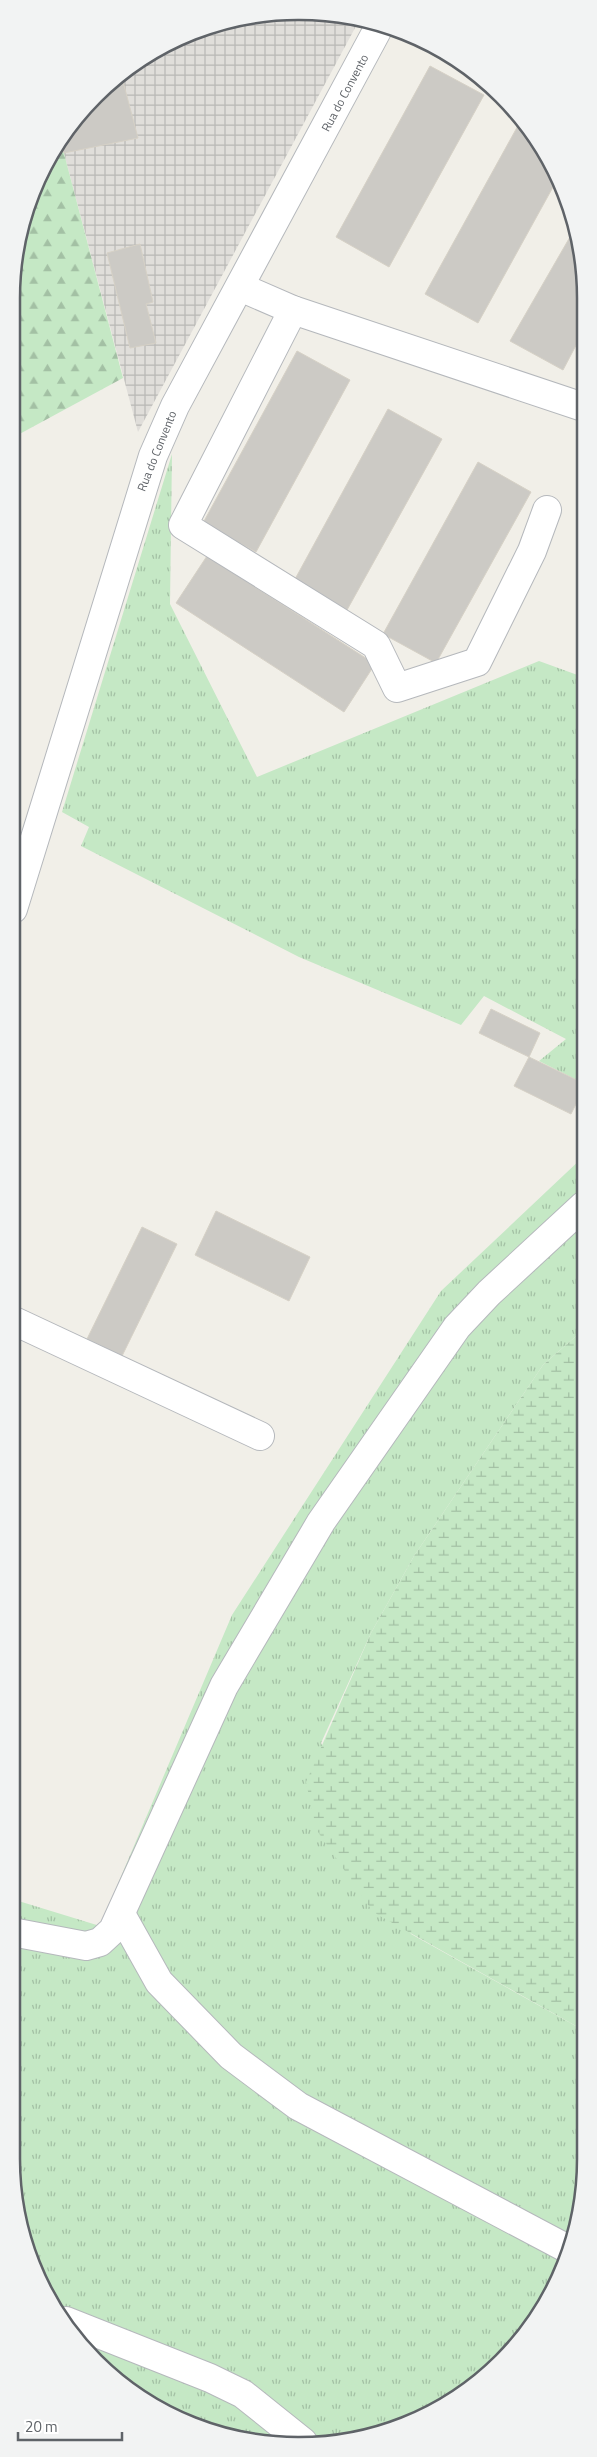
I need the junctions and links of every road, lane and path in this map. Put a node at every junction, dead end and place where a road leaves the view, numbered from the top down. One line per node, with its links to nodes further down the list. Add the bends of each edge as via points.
1 (377, 31): 2 (street, Rua do Convento)
2 (240, 287): 3 (street); 6 (street, Rua do Convento, via 175,406 153,456)
3 (293, 310): 4 (street); 5 (street, via 184,525 376,645 398,688 477,662 532,552)
4 (577, 405)
5 (547, 510)
6 (20, 886)
7 (577, 1212): 10 (street, via 457,1327 321,1522 224,1686)
8 (20, 1324): 9 (street)
9 (260, 1436)
10 (121, 1914): 11 (street, via 107,1936 86,1946); 12 (street, via 159,1982 231,2056 298,2106)
11 (20, 1934)
12 (563, 2246)
13 (76, 2325): 14 (street, via 243,2394)
14 (297, 2437)

